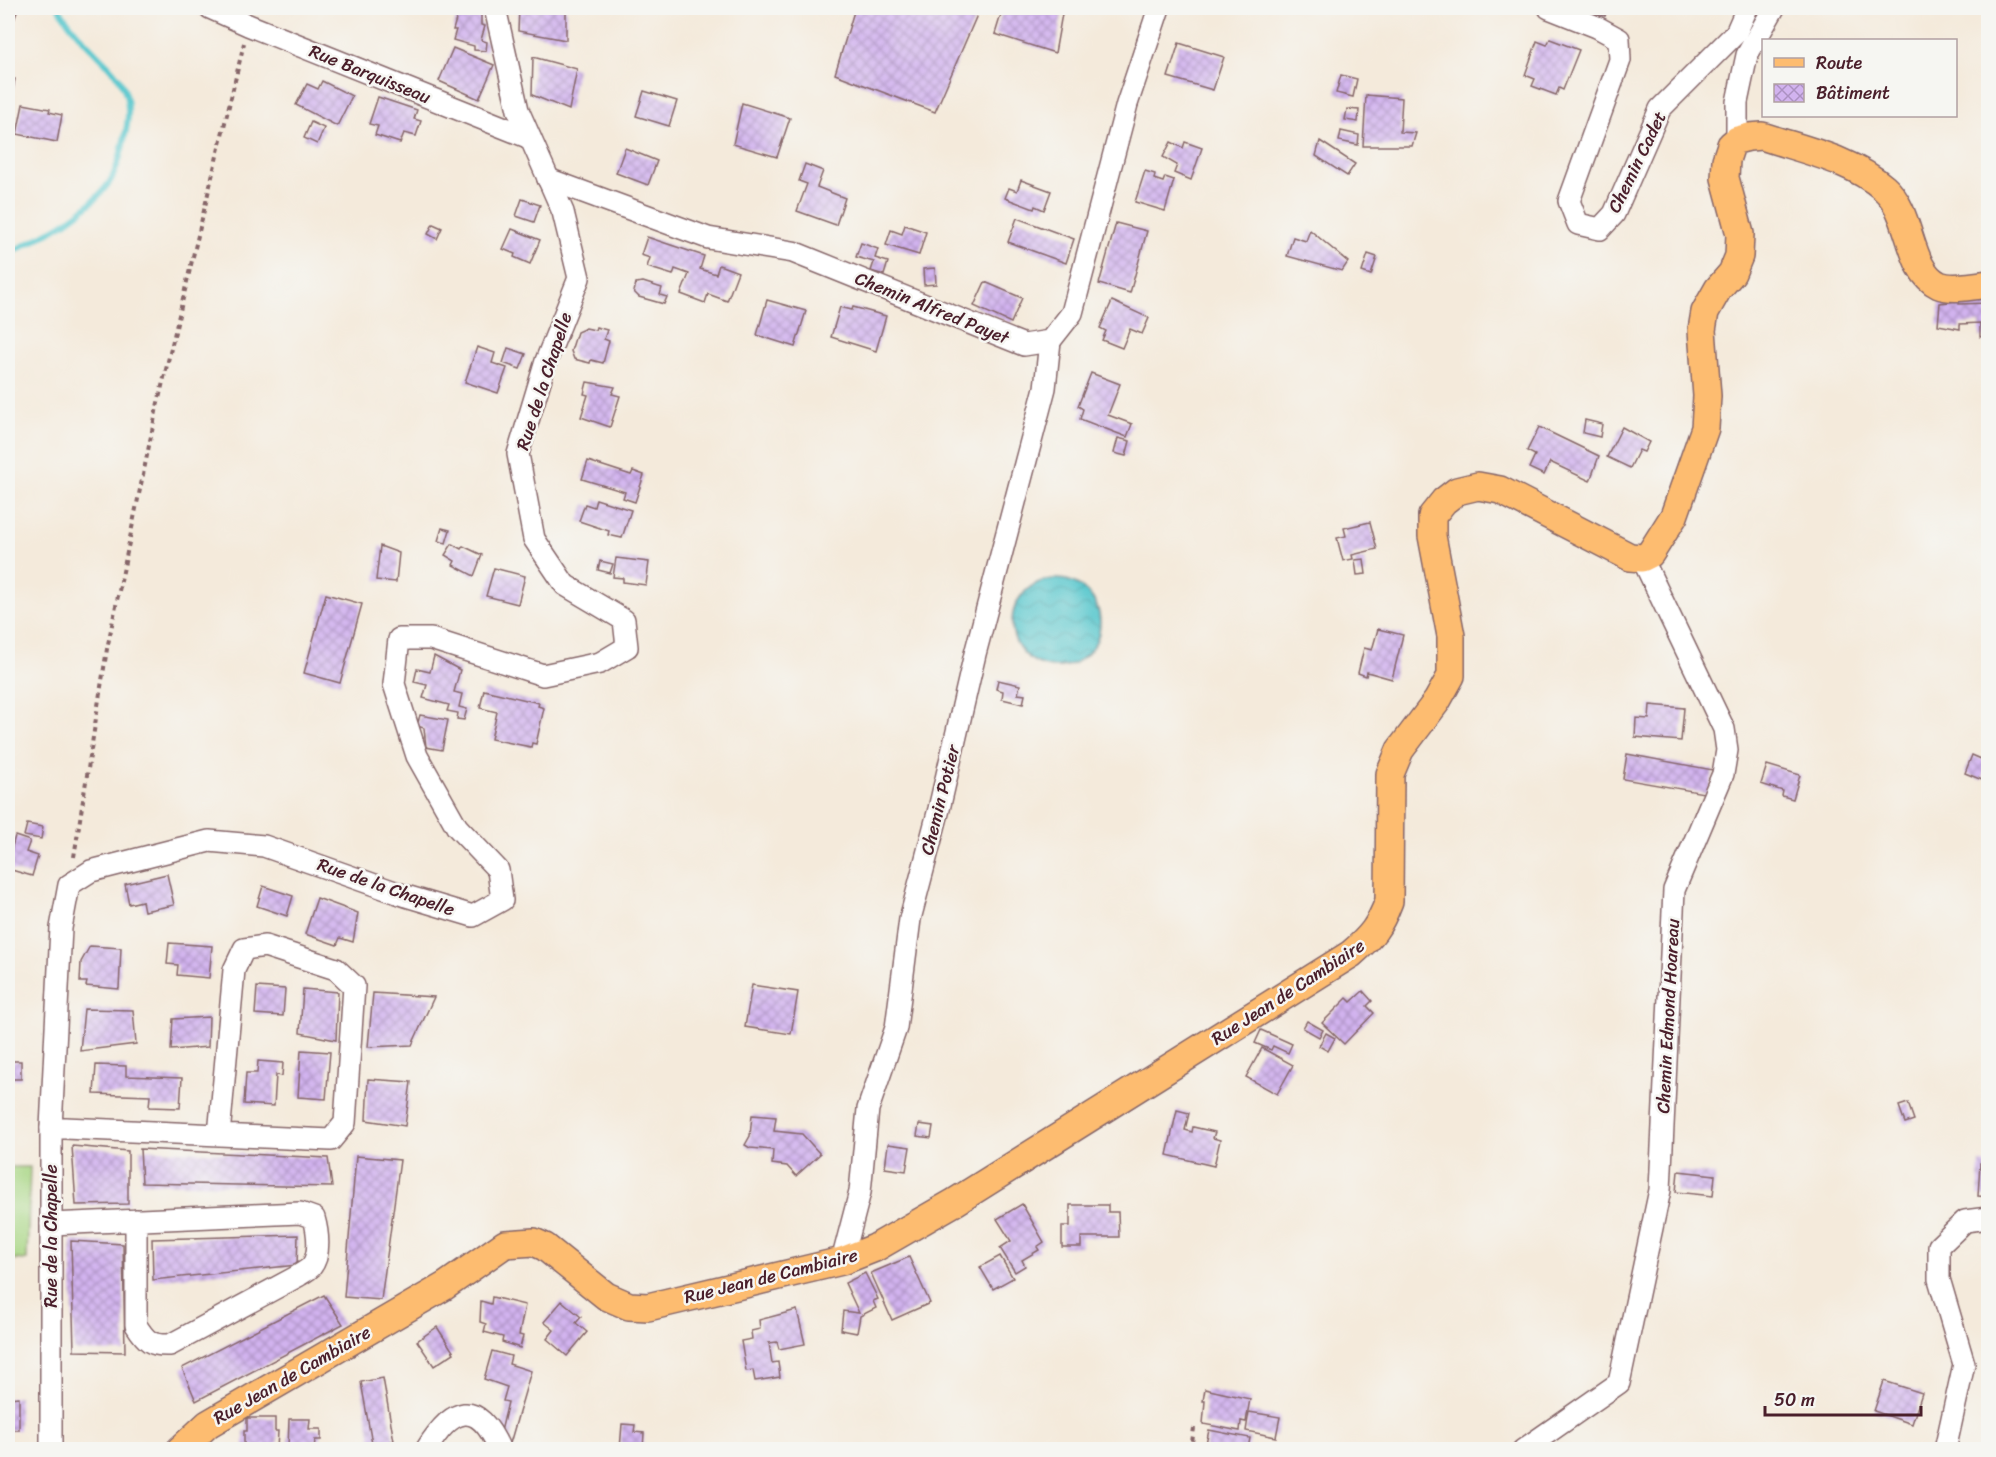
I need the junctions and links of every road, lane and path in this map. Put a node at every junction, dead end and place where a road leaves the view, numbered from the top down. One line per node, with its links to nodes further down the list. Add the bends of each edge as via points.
1 (210, 8): 7 (street, Rue Barquisseau)
2 (495, 8): 8 (street, Rue de la Chapelle, via 518,110)
3 (1159, 8): 12 (street, via 1126,104 1072,313)
4 (1549, 8): 5 (street, Chemin Cadet, via 1619,39 1620,60 1569,201 1578,224 1600,229 1614,214 1660,110 1736,33)
5 (1747, 8)
6 (1774, 8): 9 (street, via 1748,55 1737,102)
7 (248, 26): 8 (street, Rue Barquisseau); 14 (path, via 157,407 107,649)
8 (530, 138): 10 (street, Rue de la Chapelle)
9 (1737, 140): 11 (main road, via 1762,136 1840,162 1866,175 1900,207 1922,272 1940,285); 13 (main road, via 1726,159 1725,178 1740,234 1739,256 1705,312 1705,428 1674,516 1650,554)
10 (548, 179): 12 (street, Chemin Alfred Payet, via 708,238 793,252 1024,345); 14 (street, Rue de la Chapelle, via 562,212 579,278 546,361 518,454 534,540 566,585 624,620 627,647 600,663 543,675 431,639 399,639 394,684 417,756 457,826 498,870 502,900 473,916 264,846 209,841 91,871)
11 (1989, 284)
12 (1050, 341): 20 (street, Chemin Potier, via 1045,388 910,919 896,1028 868,1109 860,1192)
13 (1642, 558): 20 (main road, Rue Jean de Cambiaire, via 1617,552 1500,490 1478,486 1457,491 1444,501 1432,516 1432,536 1451,636 1451,676 1437,702 1400,750 1390,774 1389,901 1372,936 1351,954 955,1202 875,1248); 27 (street, Chemin Edmond Hoareau, via 1725,729 1727,750 1723,774 1674,890 1660,1190 1619,1383)
14 (69, 885): 15 (street, Rue de la Chapelle, via 61,928)
15 (51, 1128): 16 (street); 19 (street, Rue de la Chapelle)
16 (219, 1135): 16 (street, via 331,1140 345,1123 354,986 336,969 266,946 244,950 234,970)
17 (1989, 1218): 28 (street, via 1965,1221 1939,1245 1939,1279 1964,1364)
18 (136, 1220): 18 (street, via 136,1325 144,1338 157,1346 170,1345 298,1276 312,1266 317,1249 314,1218 300,1213); 19 (street)
19 (51, 1224): 22 (street, Rue de la Chapelle)
20 (842, 1261): 23 (main road, Rue Jean de Cambiaire, via 648,1307 629,1306 606,1296 534,1242 505,1245 445,1286 208,1424)
21 (1194, 1428): 26 (path)
22 (51, 1449)
23 (180, 1449)
24 (426, 1449): 25 (street, via 447,1421 459,1414 474,1416 491,1429)
25 (500, 1449)
26 (1191, 1449)
27 (1523, 1449)
28 (1945, 1449)

